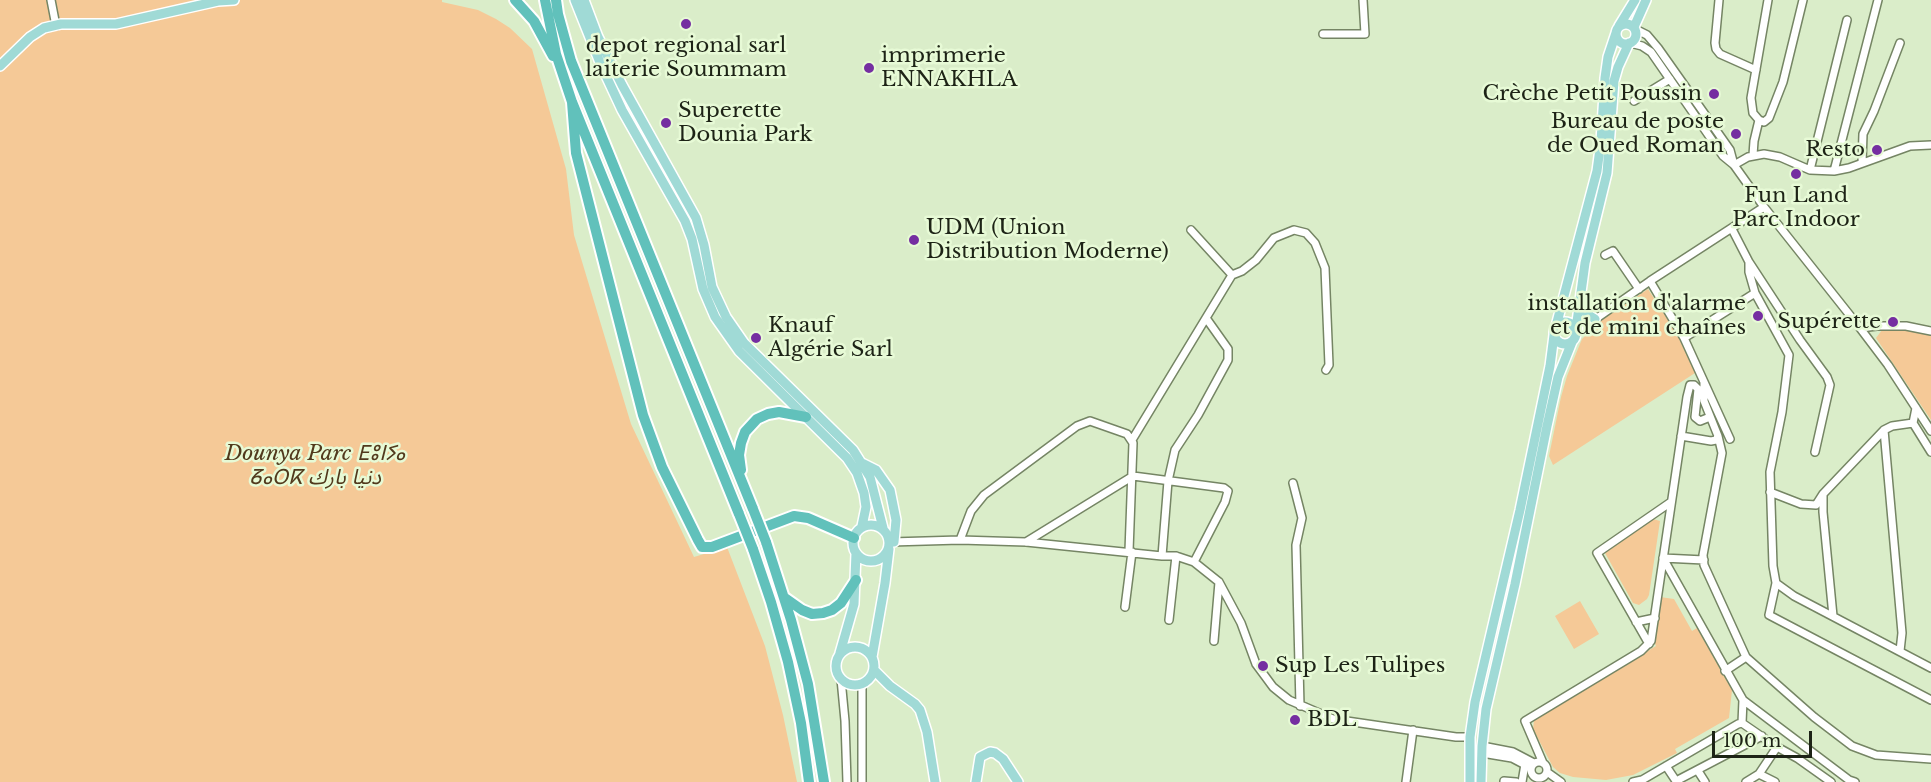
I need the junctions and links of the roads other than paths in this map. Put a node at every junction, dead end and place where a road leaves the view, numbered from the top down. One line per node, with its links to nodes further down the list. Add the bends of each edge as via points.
1 (51, 0): 19 (street)
2 (234, 0): 19 (main road, via 116,24)
3 (515, 0): 27 (highway, via 534,21)
4 (545, 0): 17 (highway)
5 (556, 0): 17 (highway)
6 (575, 0): 61 (main road, via 619,102 685,221 703,289 715,317 739,351)
7 (584, 0): 72 (main road, via 622,85 696,218 712,287 726,317 744,343 847,443)
8 (1363, 0): 22 (street, via 1365,34)
9 (1635, 0): 21 (main road)
10 (1646, 0): 16 (main road)
11 (1652, 0): 16 (street)
12 (1719, 0): 28 (street, via 1716,49)
13 (1768, 0): 28 (street)
14 (1803, 0): 32 (street, via 1783,82 1769,118)
15 (1878, 0): 39 (street)
16 (1641, 10): 20 (main road)
17 (552, 15): 27 (highway); 76 (highway)
18 (1847, 20): 38 (street)
19 (56, 26): 26 (main road, via 30,37)
20 (1635, 28): 21 (main road, via 1625,23); 23 (main road, via 1636,37); 25 (street, via 1647,35)
21 (1617, 29): 23 (main road, via 1618,40); 53 (main road, via 1605,78 1597,171)
22 (1323, 34)
23 (1630, 43): 25 (street); 49 (main road, via 1614,81 1607,173)
24 (1900, 43): 36 (street, via 1863,134)
25 (1655, 50): 29 (street); 37 (street, via 1730,150)
26 (0, 66)
27 (560, 66): 31 (highway)
28 (1756, 70): 32 (street, via 1751,102)
29 (1670, 79): 30 (street); 37 (street, via 1723,156)
30 (1634, 101)
31 (572, 102): 82 (highway, via 576,153 643,415 662,467 702,547 712,547 794,516); 134 (highway, bridge, via 753,549 788,662)
32 (1759, 120): 35 (street)
33 (1931, 135): 34 (street)
34 (1928, 145): 36 (street, via 1910,146)
35 (1753, 155): 37 (street); 38 (street, via 1775,156)
36 (1862, 163): 39 (street)
37 (1734, 165): 40 (street)
38 (1810, 170): 39 (street)
39 (1834, 171)
40 (1764, 207): 41 (street); 52 (street)
41 (1732, 229): 44 (street); 46 (street)
42 (1191, 230): 45 (street)
43 (1605, 255): 47 (street, via 1613,251)
44 (1749, 262): 48 (street); 70 (street, via 1830,385)
45 (1232, 275): 50 (street); 58 (street, via 1256,260 1274,238 1294,230 1306,232 1325,268 1329,365)
46 (1650, 281): 47 (street); 56 (street)
47 (1639, 289): 51 (street)
48 (1755, 293): 56 (street); 77 (street, via 1789,355)
49 (1579, 301): 51 (main road); 54 (main road)
50 (1206, 318): 68 (street); 74 (street, via 1228,349 1228,360 1175,450)
51 (1595, 319): 54 (street)
52 (1860, 328): 55 (street, via 1906,326); 60 (street)
53 (1555, 330): 54 (main road, via 1562,322 1569,322); 57 (main road, via 1561,344); 120 (main road, via 1551,366)
54 (1576, 331): 57 (main road)
55 (1931, 332)
56 (1684, 338): 59 (street)
57 (1572, 342): 122 (main road, via 1558,377 1546,426 1486,709)
58 (1326, 370)
59 (1704, 379): 62 (street, via 1704,401); 69 (street)
60 (1916, 408): 63 (street); 65 (street)
61 (806, 417): 76 (highway, via 773,412 749,427 740,449); 80 (main road, via 842,452 857,473 866,501)
62 (1710, 417): 66 (street, via 1700,421 1695,417 1698,389 1690,385); 67 (street)
63 (1913, 423): 64 (street); 71 (street)
64 (1884, 430): 78 (street); 104 (street, via 1902,633)
65 (1931, 431)
66 (1681, 436): 67 (street, via 1711,441); 79 (street)
67 (1718, 436): 91 (street, via 1722,453)
68 (1132, 440): 73 (street); 83 (street, via 1127,434 1099,423 1082,423 979,500)
69 (1730, 440)
70 (1815, 452)
71 (1931, 452)
72 (862, 463): 81 (main road, via 872,484); 85 (main road, via 876,470 890,490 896,520)
73 (1133, 476): 74 (street); 84 (street); 86 (street)
74 (1168, 481): 88 (street); 92 (street, via 1228,491)
75 (1293, 483): 116 (street, via 1302,518 1296,545)
76 (743, 485): 96 (highway, bridge)
77 (1770, 492): 78 (street, via 1809,505 1816,505); 95 (street)
78 (1823, 494): 98 (street)
79 (1671, 502): 90 (street); 101 (street, via 1597,554)
80 (862, 526): 81 (main road); 82 (main road)
81 (883, 528): 85 (main road)
82 (854, 538): 87 (main road)
83 (960, 540): 84 (street); 85 (street)
84 (1026, 542): 86 (street)
85 (891, 545): 87 (main road, via 883,557 871,561); 106 (main road)
86 (1130, 552): 88 (street); 97 (street)
87 (856, 553): 93 (main road)
88 (1162, 556): 89 (street)
89 (1176, 556): 92 (street); 100 (street)
90 (1663, 558): 91 (street); 99 (street); 110 (street)
91 (1704, 560): 107 (street)
92 (1194, 562): 94 (street)
93 (856, 580): 96 (highway, via 841,603 823,613 812,614); 105 (main road, via 851,616)
94 (1219, 582): 102 (street); 116 (street, via 1265,678)
95 (1776, 583): 98 (street); 115 (street, via 1769,615)
96 (784, 598): 135 (highway, via 812,702)
97 (1125, 607)
98 (1833, 616): 104 (street)
99 (1655, 618): 101 (street); 103 (street)
100 (1169, 620)
101 (1636, 622): 103 (street)
102 (1214, 640)
103 (1649, 644): 124 (street, via 1525,721)
104 (1900, 651): 108 (street)
105 (839, 655): 106 (main road, via 858,647); 111 (main road, via 836,668)
106 (872, 657): 109 (main road)
107 (1746, 657): 110 (street); 123 (street, via 1852,746 1876,755)
108 (1931, 668)
109 (874, 670): 112 (main road); 113 (main road)
110 (1725, 671): 114 (street)
111 (841, 679): 112 (main road, via 852,685); 136 (street)
112 (865, 682): 113 (main road); 137 (street)
113 (890, 686): 138 (main road, via 920,710)
114 (1743, 700): 117 (street); 151 (street)
115 (1931, 700)
116 (1300, 706): 118 (street, via 1333,719)
117 (1742, 723): 119 (street); 126 (street)
118 (1413, 730): 120 (street); 141 (street)
119 (1762, 736): 121 (street); 127 (street)
120 (1470, 737): 142 (main road)
121 (1777, 747): 129 (street); 150 (street)
122 (1482, 750): 125 (street); 143 (main road)
123 (1931, 759)
124 (1543, 763): 125 (street); 128 (street)
125 (1530, 765): 128 (street, via 1534,777); 145 (street)
126 (1666, 766): 131 (street); 132 (street)
127 (1698, 771): 132 (street); 148 (street)
128 (1547, 772): 146 (street)
129 (1759, 774): 133 (street); 149 (street)
130 (1504, 781): 144 (street)
131 (1642, 781): 147 (street)
132 (1677, 781)
133 (1771, 781)
134 (809, 782)
135 (824, 782)
136 (846, 782)
137 (862, 782)
138 (934, 782)
139 (976, 782): 140 (main road, via 980,757 990,752 1003,759)
140 (1018, 782)
141 (1406, 782)
142 (1470, 782)
143 (1481, 782)
144 (1516, 782)
145 (1522, 782)
146 (1561, 782)
147 (1633, 782)
148 (1705, 782)
149 (1746, 782)
150 (1831, 782)
151 (1855, 782)

